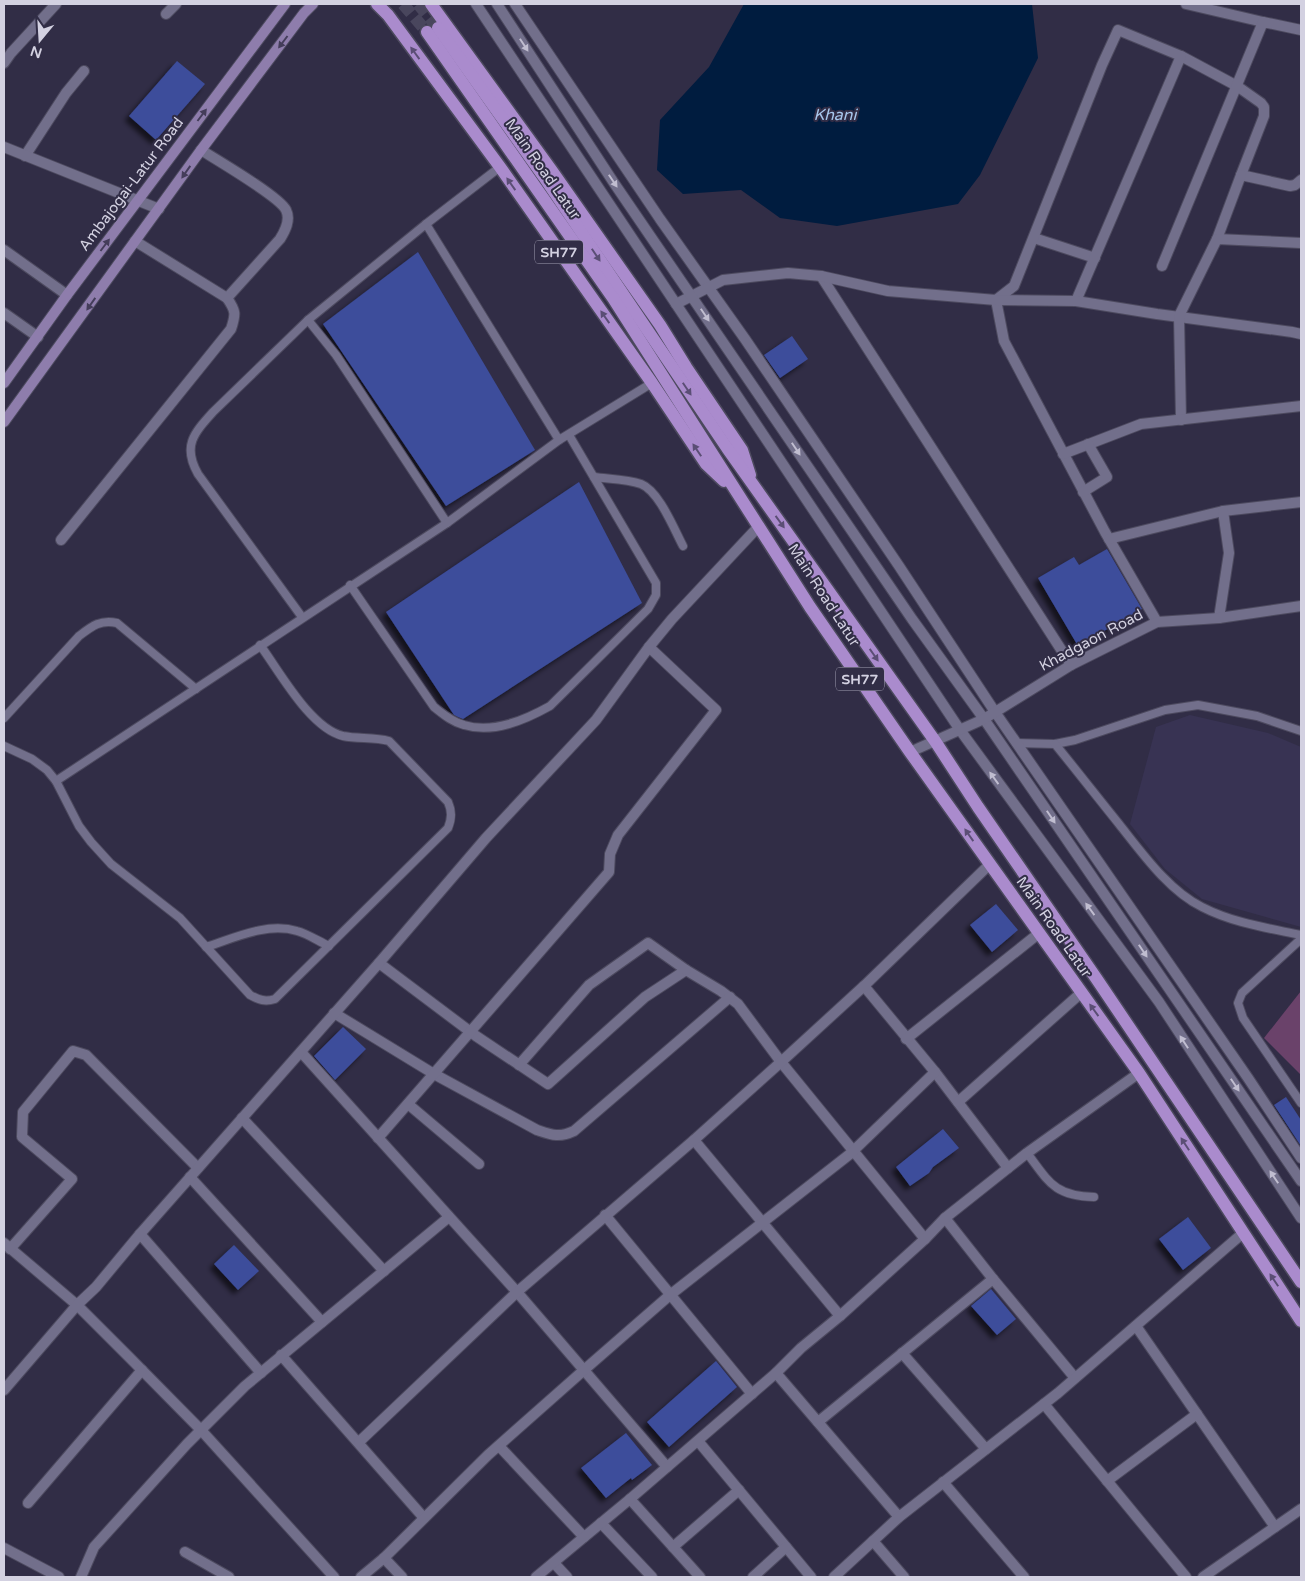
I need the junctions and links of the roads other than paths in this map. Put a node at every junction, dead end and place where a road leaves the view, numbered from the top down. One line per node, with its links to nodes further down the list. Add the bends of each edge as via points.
1 (56, 4): 15 (street)
2 (176, 4): 11 (street)
3 (285, 4): 24 (main road, Ambajogai-Latur Road, one-way to 3)
4 (313, 4): 19 (main road, one-way to 19)
5 (377, 4): 21 (main road, SH77, one-way to 5)
6 (431, 4): 58 (main road, SH77, via 660,325 742,450)
7 (476, 4): 41 (street)
8 (497, 4): 37 (street, one-way to 37)
9 (515, 4): 35 (street)
10 (1186, 4): 12 (street)
11 (166, 14)
12 (1264, 22): 13 (street); 17 (street)
13 (1301, 30)
14 (1181, 56): 17 (street); 27 (street, via 1118,30); 32 (street)
15 (4, 63)
16 (84, 71): 20 (street)
17 (1237, 86): 22 (street, via 1264,107 1264,116); 33 (street)
18 (4, 147): 20 (street)
19 (202, 150): 25 (main road, one-way to 25); 38 (street, via 269,194 286,209 288,220 280,239)
20 (25, 156): 24 (street)
21 (500, 167): 26 (lane); 48 (main road, SH77, one-way to 21)
22 (1241, 175): 23 (street, via 1290,186); 28 (street)
23 (1301, 180)
24 (138, 201): 25 (street); 36 (main road, Ambajogai-Latur Road, one-way to 24)
25 (159, 209): 29 (main road)
26 (426, 224): 44 (lane); 54 (lane)
27 (1034, 238): 32 (street); 39 (street, via 1014,286)
28 (1216, 239): 30 (street); 43 (street)
29 (135, 242): 38 (street); 52 (main road, one-way to 52)
30 (1301, 243)
31 (4, 250): 36 (street)
32 (1095, 258): 40 (street)
33 (1162, 266)
34 (821, 276): 35 (street, via 788,273 723,280); 39 (street, via 888,291); 75 (street)
35 (707, 287): 37 (street); 77 (street, via 751,347)
36 (67, 295): 46 (main road, Ambajogai-Latur Road)
37 (691, 295): 41 (street); 79 (street, one-way to 79, via 912,620)
38 (227, 298): 66 (street, via 234,309 231,329)
39 (996, 300): 40 (street); 56 (street, via 1004,341)
40 (1076, 300): 43 (street)
41 (676, 304): 80 (street)
42 (4, 313): 46 (street)
43 (1179, 316): 45 (street); 51 (street)
44 (308, 320): 63 (lane, via 336,355); 70 (lane, via 200,427 191,442 190,452 198,474)
45 (1301, 334)
46 (38, 337): 47 (main road, Ambajogai-Latur Road)
47 (7, 372): 49 (main road, Ambajogai-Latur Road)
48 (652, 383): 53 (lane); 60 (main road, SH77, one-way to 48, via 706,464)
49 (4, 384)
50 (1301, 406): 51 (street)
51 (1181, 420): 55 (street, via 1140,424)
52 (4, 422)
53 (569, 435): 54 (lane); 57 (lane)
54 (559, 440): 63 (lane)
55 (1088, 444): 56 (street); 59 (street, via 1107,477)
56 (1063, 454): 59 (street)
57 (594, 478): 67 (lane, via 643,485 654,493); 68 (lane, via 656,583 656,595 648,609 550,706 530,717 486,728 464,726 443,715)
58 (755, 488): 60 (main road, Main Road Latur / SH77, one-way to 58, via 613,298 433,30 544,177); 82 (main road, Main Road Latur / SH77, one-way to 82)
59 (1083, 492): 65 (street)
60 (742, 499): 64 (main road, Main Road Latur / SH77)
61 (1301, 502): 62 (street)
62 (1223, 511): 65 (street); 71 (street, via 1229,553)
63 (447, 523): 68 (lane)
64 (759, 526): 74 (street); 86 (main road, Main Road Latur / SH77, via 810,607)
65 (1109, 539): 72 (street)
66 (61, 540)
67 (683, 546)
68 (350, 585): 70 (lane)
69 (1301, 606): 71 (street, Khadgaon Road)
70 (302, 617): 73 (lane)
71 (1219, 618): 72 (street, Khadgaon Road)
72 (1157, 622): 75 (street, Khadgaon Road)
73 (260, 645): 76 (lane); 92 (lane, via 308,712 322,725 344,736 389,741 448,802 452,811 448,828)
74 (649, 647): 94 (street, via 596,720 486,838); 100 (street, via 716,710 618,835 610,854 609,872)
75 (1071, 665): 77 (street, Khadgaon Road)
76 (196, 689): 78 (lane, via 117,623 108,620 93,625 79,636); 87 (lane)
77 (994, 712): 79 (street, Khadgaon Road); 83 (street)
78 (4, 718)
79 (984, 719): 80 (street, Khadgaon Road); 121 (street, one-way to 121)
80 (960, 730): 82 (street, Khadgaon Road); 126 (street, one-way to 80, via 1159,1002)
81 (1301, 731): 84 (lane, via 1257,716 1198,705 1165,710)
82 (935, 741): 86 (street, Khadgaon Road); 134 (main road, Main Road Latur / SH77)
83 (1016, 743): 84 (lane); 116 (street)
84 (1056, 744): 90 (lane, via 1149,862 1182,894 1223,916)
85 (4, 746): 87 (lane, via 32,759)
86 (910, 752): 88 (main road, Main Road Latur / SH77, one-way to 86)
87 (56, 781): 93 (lane, via 79,826 104,856 180,918)
88 (990, 864): 89 (main road, Main Road Latur / SH77); 96 (street)
89 (1038, 934): 97 (main road, Main Road Latur / SH77); 101 (street)
90 (1301, 935)
91 (1301, 939): 109 (lane, via 1242,992 1238,1003 1243,1018)
92 (329, 946): 93 (lane, via 296,931 279,929 258,930); 93 (lane, via 275,999 267,1001 250,995)
93 (206, 947)
94 (379, 963): 99 (street); 100 (street)
95 (686, 970): 98 (street); 104 (street, via 645,997 548,1084); 104 (street, via 648,943 589,984)
96 (864, 986): 101 (street); 103 (street)
97 (1081, 993): 106 (main road, Main Road Latur / SH77, one-way to 97); 108 (street)
98 (730, 998): 103 (street, via 738,1004); 107 (street, via 574,1131 563,1136 537,1130)
99 (334, 1013): 102 (street); 107 (street)
100 (470, 1032): 104 (street); 107 (street)
101 (906, 1039): 105 (street)
102 (301, 1052): 111 (street); 112 (street)
103 (781, 1062): 113 (street); 114 (street)
104 (519, 1065)
105 (935, 1072): 108 (street); 114 (street)
106 (1140, 1073): 115 (street); 128 (main road, Main Road Latur / SH77, one-way to 106)
107 (434, 1074): 110 (street)
108 (958, 1102): 119 (street)
109 (1301, 1103)
110 (408, 1104): 112 (street); 117 (street)
111 (242, 1118): 118 (street); 132 (street)
112 (378, 1138): 124 (street)
113 (694, 1140): 123 (street); 127 (street)
114 (853, 1151): 127 (street); 130 (street)
115 (1027, 1153): 119 (street); 122 (lane, via 1058,1190)
116 (1301, 1158)
117 (479, 1164)
118 (198, 1168): 120 (street); 131 (street, via 86,1055 73,1052 23,1112 22,1137 72,1179)
119 (1008, 1168): 125 (street)
120 (190, 1177): 129 (street); 140 (street)
121 (1301, 1181)
122 (1094, 1197)
123 (605, 1215): 135 (street); 136 (street)
124 (449, 1217): 132 (street); 135 (street)
125 (945, 1218): 130 (street); 133 (street)
126 (1301, 1218)
127 (762, 1223): 136 (street); 138 (street)
128 (1243, 1233): 139 (main road, Main Road Latur / SH77, one-way to 128); 141 (street)
129 (140, 1234): 137 (street); 146 (street)
130 (925, 1239): 138 (street)
131 (7, 1246): 137 (street)
132 (384, 1271): 140 (street)
133 (993, 1279): 142 (street); 148 (street)
134 (1301, 1282)
135 (517, 1292): 145 (street); 156 (street)
136 (671, 1295): 145 (street); 150 (street)
137 (77, 1305): 144 (street); 149 (street)
138 (840, 1316): 147 (street)
139 (1301, 1321)
140 (322, 1322): 143 (street)
141 (1136, 1326): 148 (street); 152 (street)
142 (902, 1353): 153 (street); 158 (street)
143 (281, 1356): 146 (street); 156 (street)
144 (142, 1370): 154 (street); 164 (street)
145 (584, 1370): 157 (street); 159 (street)
146 (261, 1373): 154 (street)
147 (776, 1373): 150 (street); 153 (street)
148 (1075, 1378): 151 (street)
149 (5, 1387)
150 (752, 1394): 155 (street)
151 (1044, 1404): 158 (street); 160 (street)
152 (1197, 1414): 160 (street); 169 (street)
153 (818, 1422): 166 (street)
154 (201, 1430): 179 (street, via 94,1546); 181 (street)
155 (698, 1441): 159 (street); 162 (street)
156 (359, 1442): 167 (street)
157 (499, 1446): 167 (street); 170 (street)
158 (986, 1448): 161 (street)
159 (667, 1467): 163 (street)
160 (1107, 1481): 193 (street)
161 (943, 1482): 166 (street); 192 (street)
162 (739, 1490): 172 (street); 174 (street)
163 (630, 1499): 168 (street); 174 (street)
164 (28, 1503)
165 (1301, 1509): 169 (street)
166 (899, 1517): 171 (street)
167 (424, 1518): 176 (street)
168 (601, 1523): 170 (street); 186 (street)
169 (1275, 1527): 194 (street)
170 (584, 1537): 177 (street)
171 (873, 1541): 190 (street); 191 (street)
172 (786, 1547): 188 (street); 189 (street)
173 (4, 1548): 178 (street)
174 (673, 1548): 187 (street)
175 (185, 1552): 180 (street)
176 (384, 1558): 182 (street); 183 (street)
177 (554, 1563): 184 (street); 185 (street)
178 (59, 1577)
179 (81, 1577)
180 (229, 1577)
181 (334, 1577)
182 (361, 1577)
183 (402, 1577)
184 (536, 1577)
185 (567, 1577)
186 (652, 1577)
187 (699, 1577)
188 (753, 1577)
189 (811, 1577)
190 (834, 1577)
191 (904, 1577)
192 (1024, 1577)
193 (1186, 1577)
194 (1203, 1577)

